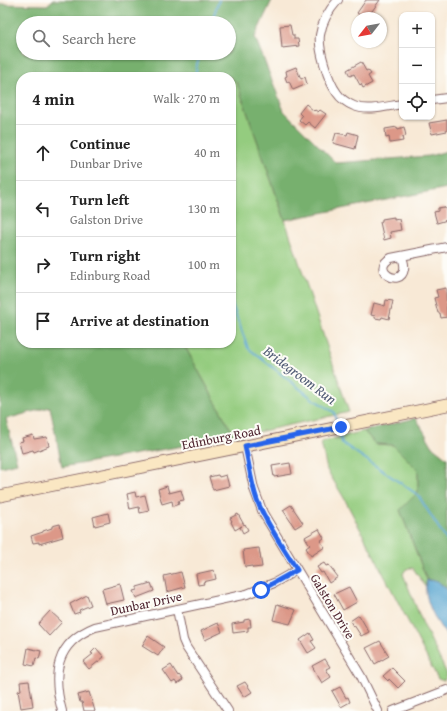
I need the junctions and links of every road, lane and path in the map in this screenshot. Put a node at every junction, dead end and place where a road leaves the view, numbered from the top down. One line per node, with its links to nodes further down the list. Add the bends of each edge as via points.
1 (338, 0): 4 (street, via 325,17 320,36 322,56 333,87 348,104 363,108)
2 (447, 98): 3 (street)
3 (435, 100)
4 (399, 104)
5 (447, 247): 6 (street)
6 (402, 256)
7 (447, 405): 8 (main road, Edinburg Road)
8 (245, 446): 9 (main road, Edinburg Road); 10 (street, Galston Drive, via 254,489 263,513)
9 (0, 496)
10 (297, 570): 11 (street, Dunbar Drive, via 247,594); 15 (street, Galston Drive, via 361,676)
11 (176, 609): 13 (street, Dunbar Drive, via 95,627 78,635 65,649 58,667 57,686); 14 (street, via 186,647)
12 (447, 690): 16 (street)
13 (62, 711)
14 (228, 711)
15 (378, 711)
16 (393, 711)

